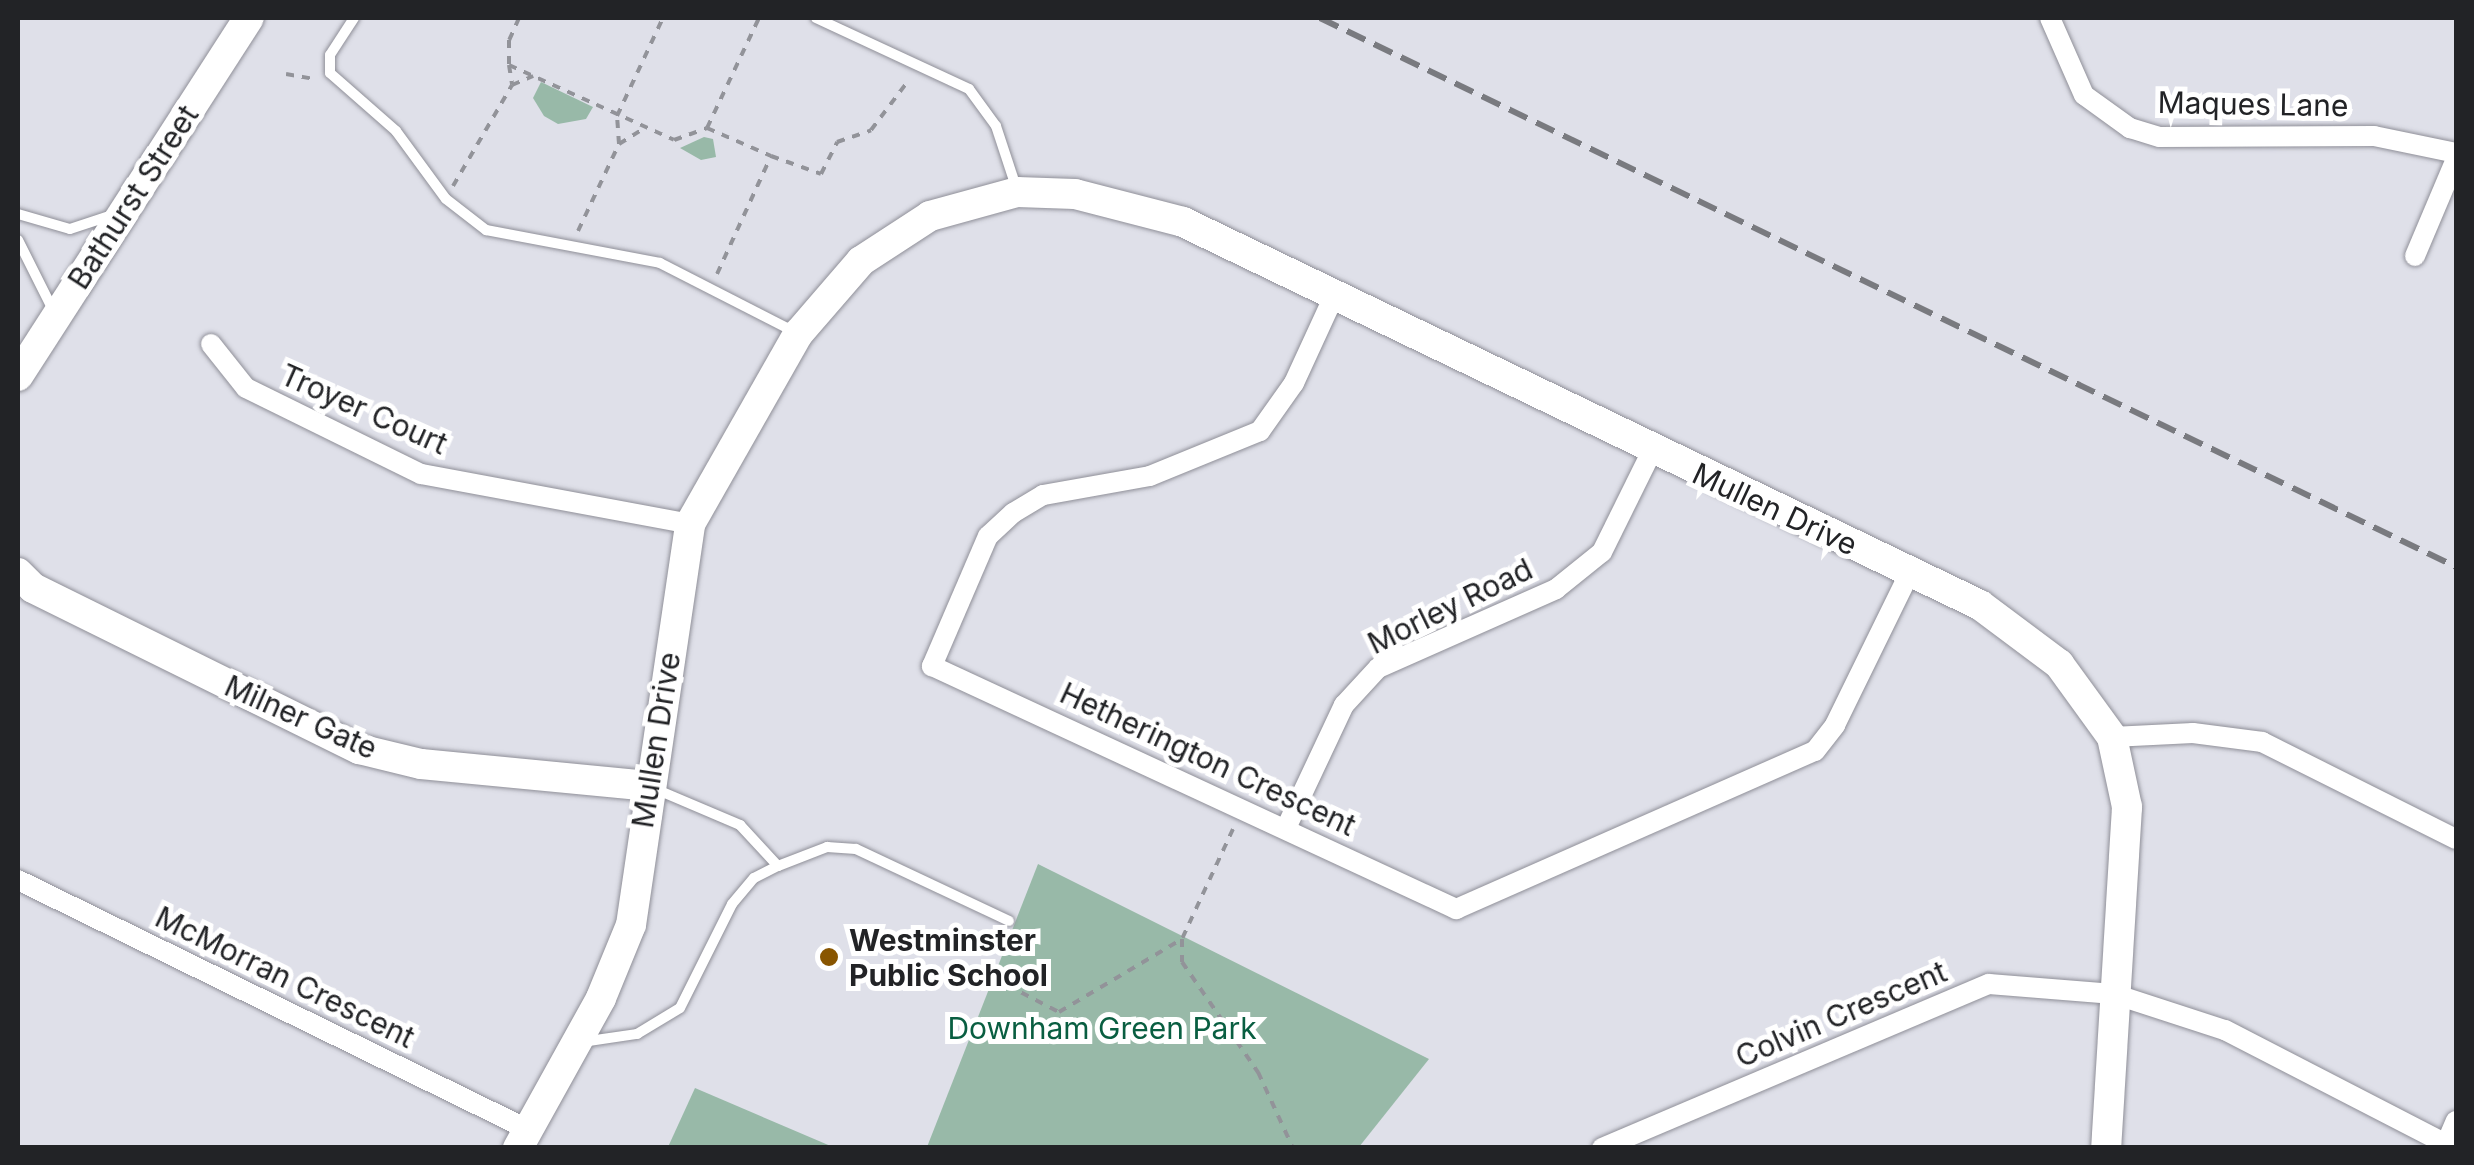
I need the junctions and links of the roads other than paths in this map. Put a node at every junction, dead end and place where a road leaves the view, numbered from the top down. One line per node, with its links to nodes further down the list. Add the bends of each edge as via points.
1 (249, 18): 7 (street, Bathurst Street)
2 (354, 18): 13 (lane, via 330,54 330,74 396,131 446,199 486,230 660,263)
3 (816, 18): 6 (lane, via 968,89 996,126)
4 (2050, 18): 5 (street, Maques Lane, via 2084,95 2130,128 2160,137 2374,136)
5 (2456, 156): 10 (street)
6 (1018, 192): 11 (street, Mullen Drive, via 1075,194 1183,222); 13 (street, Mullen Drive, via 930,216 862,261)
7 (125, 210): 8 (lane, via 70,229); 12 (street, Bathurst Street)
8 (18, 214)
9 (18, 240): 12 (lane)
10 (2416, 256)
11 (1334, 296): 16 (street, Mullen Drive); 22 (street, Hetherington Crescent, via 1294,383 1260,432 1150,476 1043,495 1000,524 988,536 932,666)
12 (56, 317): 15 (street, Bathurst Street)
13 (798, 334): 17 (street, Mullen Drive)
14 (211, 344): 17 (street, Troyer Court, via 246,388 421,474)
15 (18, 376)
16 (1652, 451): 18 (street, Mullen Drive); 22 (street, Morley Road, via 1602,552 1556,589 1378,668 1344,705)
17 (690, 524): 21 (street, Mullen Drive)
18 (1910, 572): 20 (street, Mullen Drive, via 1980,605 2058,664); 22 (street, Hetherington Crescent, via 1835,724 1815,751 1456,910)
19 (22, 582): 21 (street, Milner Gate, via 358,749 421,764)
20 (2112, 737): 23 (street, via 2193,733 2262,742); 27 (street, Mullen Drive, via 2127,808)
21 (648, 786): 24 (lane, via 681,794 740,824); 28 (street, Mullen Drive, via 631,925)
22 (1287, 826)
23 (2456, 840)
24 (778, 866): 26 (lane, via 827,847 856,849); 28 (lane, via 754,878 732,904 680,1008 636,1034)
25 (18, 880): 30 (street, McMorran Crescent)
26 (1009, 920)
27 (2114, 994): 29 (street, Colvin Crescent, via 2226,1030 2446,1144); 31 (street, Colvin Crescent, via 1989,984); 32 (street, Mullen Drive)
28 (576, 1042): 30 (street, Mullen Drive)
29 (2456, 1121)
30 (522, 1138)
31 (1602, 1148)
32 (2106, 1148)

